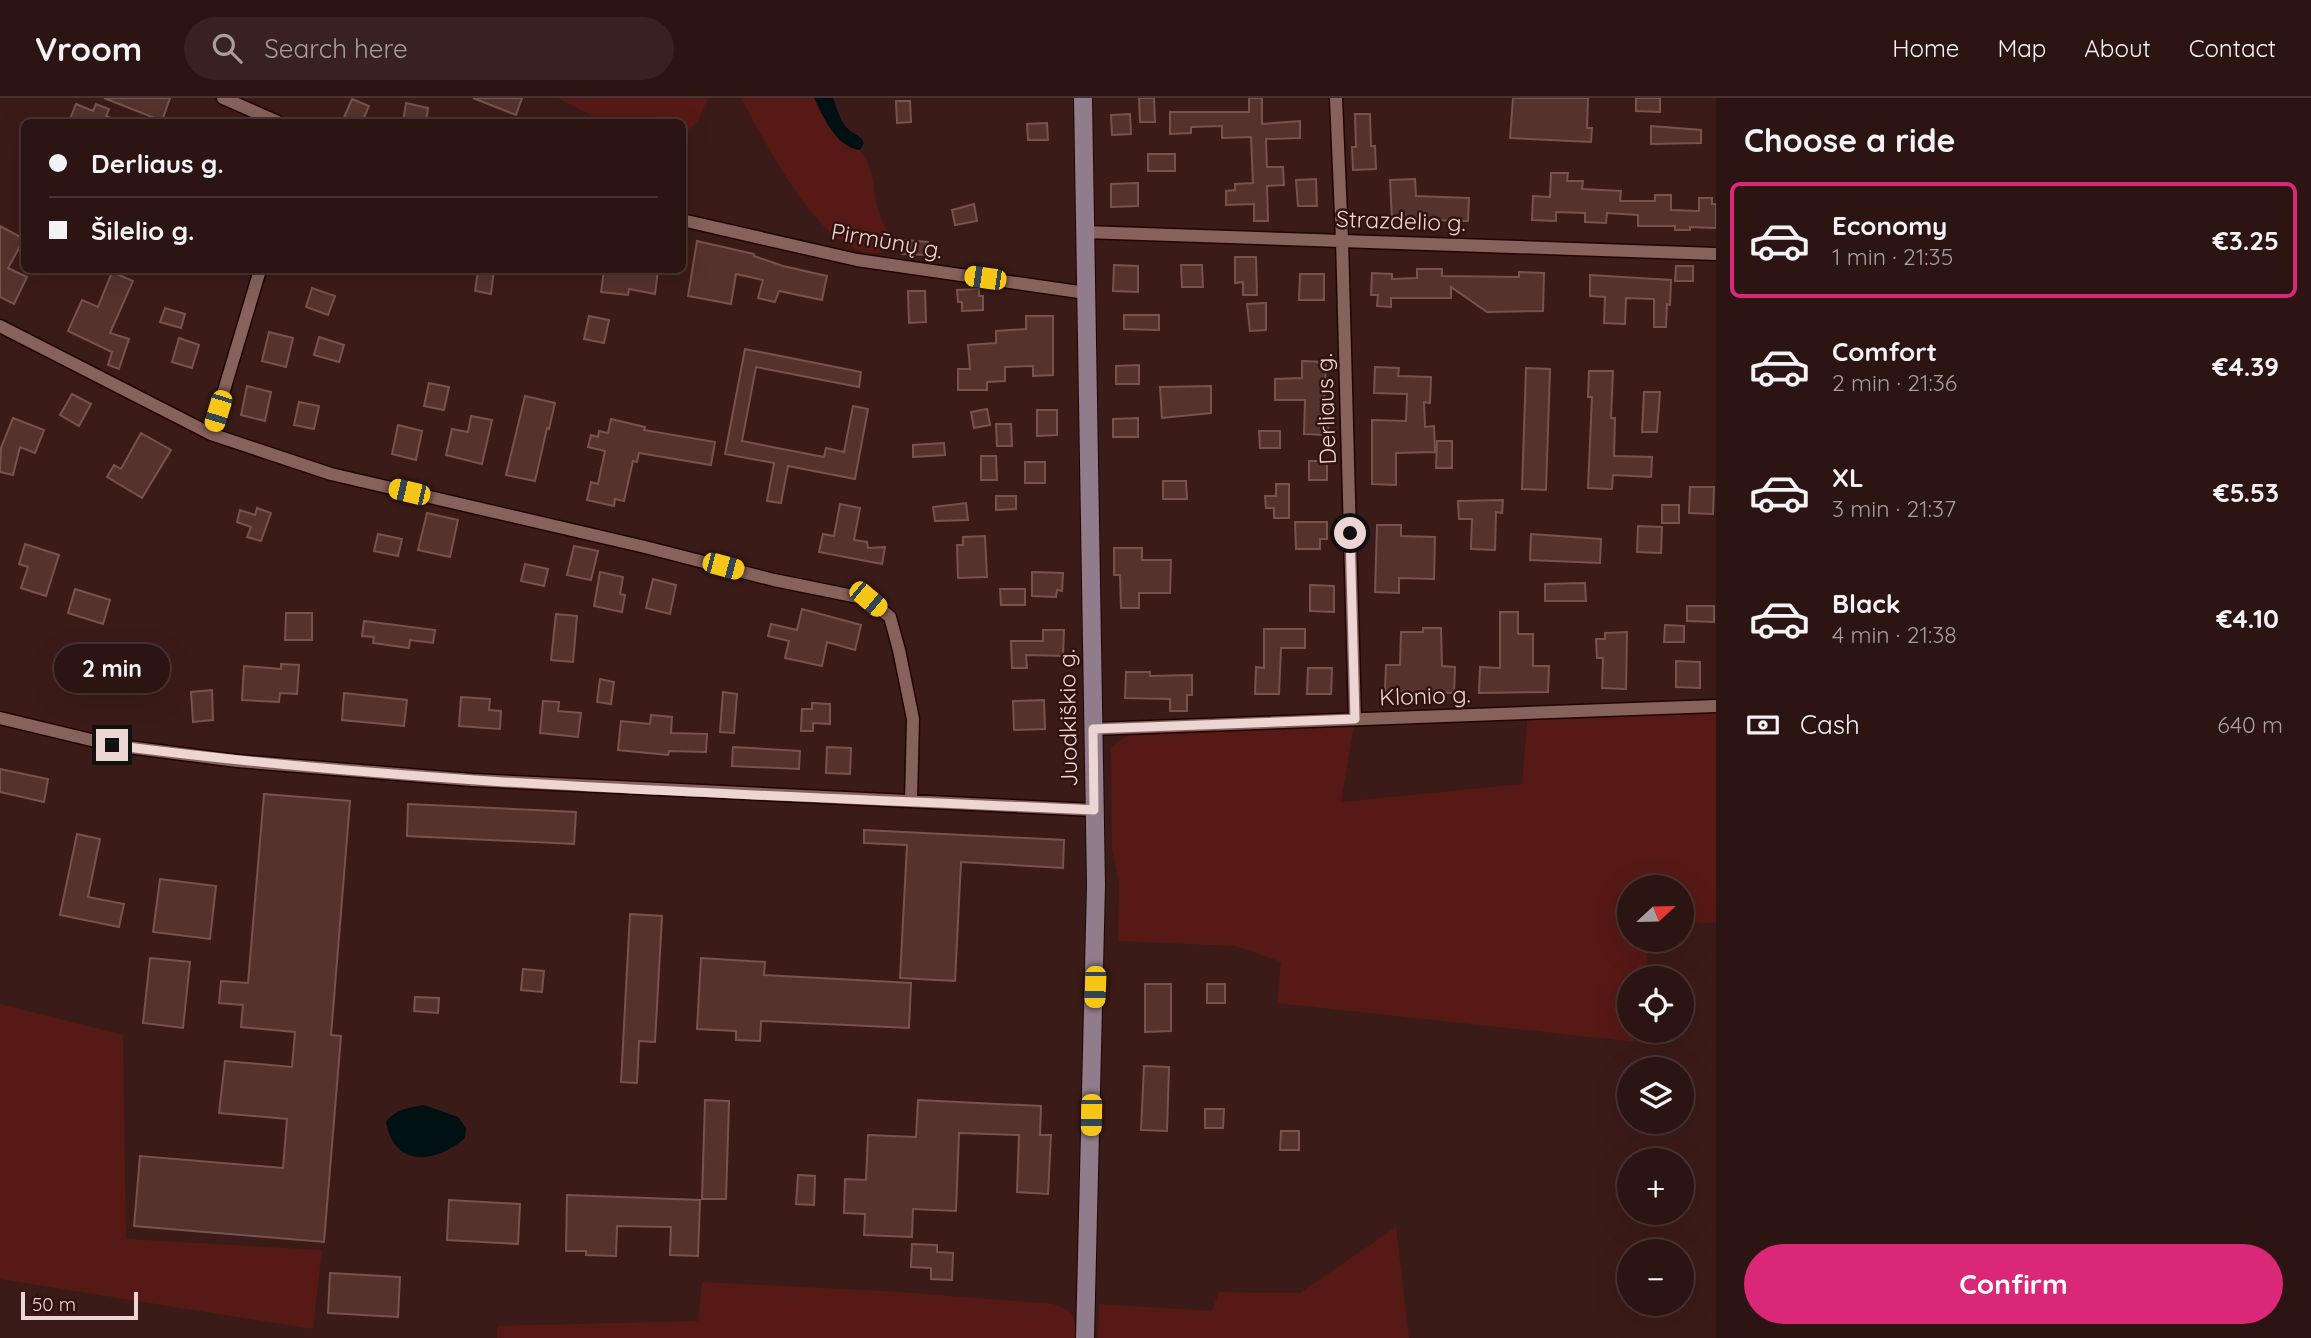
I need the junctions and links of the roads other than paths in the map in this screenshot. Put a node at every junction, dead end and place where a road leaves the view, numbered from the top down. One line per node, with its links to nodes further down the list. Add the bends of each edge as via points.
1 (223, 98): 4 (street)
2 (1083, 98): 6 (street, Juodkiškio g.)
3 (1336, 98): 7 (street, Derliaus g.)
4 (271, 119)
5 (686, 221): 10 (street, Pirmūnų g., via 858,260)
6 (1085, 232): 7 (street, Strazdelio g.); 10 (street, Juodkiškio g.)
7 (1342, 240): 8 (street, Strazdelio g.); 15 (street, Derliaus g.)
8 (1716, 254)
9 (259, 273): 12 (street)
10 (1086, 293): 16 (street, Juodkiškio g.)
11 (0, 326): 12 (street)
12 (211, 435): 17 (street, via 331,474 868,599 890,617 899,650 913,719)
13 (1716, 706): 15 (street, Klonio g.)
14 (0, 718): 17 (street, via 112,745 237,761 472,780)
15 (1355, 719): 16 (street, Klonio g.)
16 (1093, 729): 18 (street, Juodkiškio g.)
17 (911, 802): 18 (street)
18 (1094, 810): 19 (street, Juodkiškio g., via 1097,937)
19 (1085, 1338)

